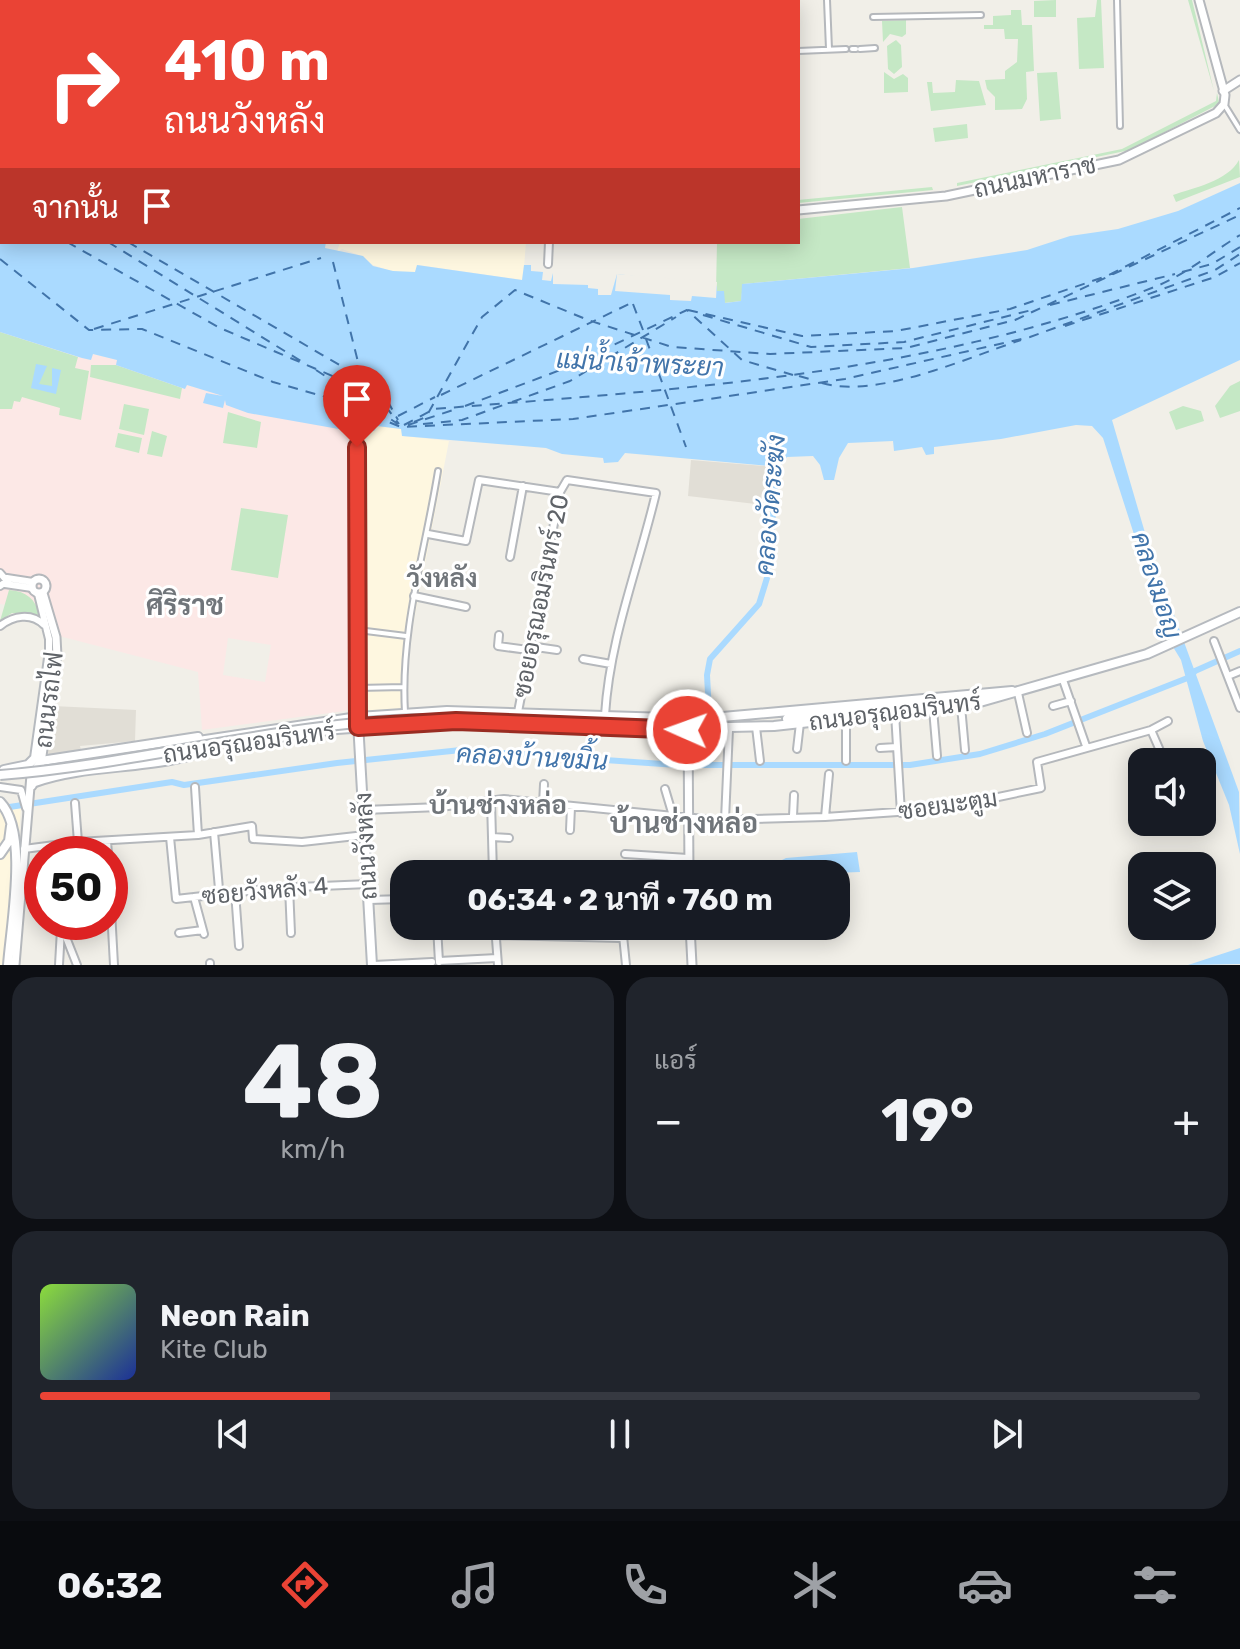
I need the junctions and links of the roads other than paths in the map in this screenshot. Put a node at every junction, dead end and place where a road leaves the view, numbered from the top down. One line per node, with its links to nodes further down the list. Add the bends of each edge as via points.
1 (827, 0): 7 (street)
2 (1117, 0): 12 (street)
3 (1199, 0): 10 (street)
4 (981, 15): 5 (street)
5 (873, 17)
6 (875, 48): 7 (street)
7 (829, 49): 8 (street)
8 (800, 51)
9 (1240, 80): 10 (street)
10 (1223, 91): 11 (street)
11 (1224, 104): 13 (street); 14 (street, ถนนมหาราช, via 1216,113 1119,160 946,196)
12 (1120, 126)
13 (1240, 130)
14 (800, 210)
15 (549, 244): 16 (street)
16 (548, 264)
17 (357, 447): 32 (street, ถนนวังหลัง)
18 (438, 471): 21 (street)
19 (523, 486): 20 (street); 21 (street, via 479,480 466,541); 22 (street)
20 (560, 492): 36 (street, ซอยอรุณอมรินทร์ 20); 40 (street, ซอยอรุณอมรินทร์ 20, via 564,480 656,493)
21 (428, 534): 27 (street)
22 (510, 557)
23 (0, 573): 24 (street)
24 (3, 584): 25 (street); 26 (street)
25 (36, 589): 31 (street, ถนนรถไฟ); 78 (street, ถนนรถไฟ, via 57,649)
26 (0, 593)
27 (414, 596): 28 (street); 34 (street)
28 (466, 607)
29 (1240, 612): 43 (main road, ถนนอรุณอมรินทร์, via 1147,654)
30 (0, 626): 31 (street, ถนนรถไฟ, via 29,617)
31 (46, 628): 38 (street, ถนนรถไฟ)
32 (358, 630): 34 (street); 45 (street, ถนนวังหลัง)
33 (499, 635): 36 (street, via 498,646)
34 (406, 636): 44 (street)
35 (1214, 641): 42 (street)
36 (529, 648): 37 (street); 53 (street, ซอยอรุณอมรินทร์ 20)
37 (557, 650)
38 (49, 658): 81 (main road, via 35,758)
39 (583, 659): 40 (street)
40 (611, 664): 56 (street)
41 (1240, 671): 42 (street)
42 (1228, 676): 51 (street)
43 (1063, 680): 46 (main road, ถนนอรุณอมรินทร์); 48 (street)
44 (403, 687): 45 (street); 55 (street)
45 (358, 688): 60 (street, ถนนวังหลัง)
46 (1021, 692): 47 (main road, ถนนอรุณอมรินทร์); 67 (street)
47 (984, 696): 49 (main road, ถนนอรุณอมรินทร์); 58 (main road, ถนนอรุณอมรินทร์); 81 (main road, bridge, via 695,725 484,717 381,721)
48 (1071, 701): 50 (street); 70 (street)
49 (961, 706): 52 (main road, ถนนอรุณอมรินทร์); 76 (street)
50 (1053, 706)
51 (1240, 708)
52 (933, 709): 54 (main road, ถนนอรุณอมรินทร์); 77 (street)
53 (518, 712): 55 (main road, ถนนอรุณอมรินทร์); 56 (main road, ถนนอรุณอมรินทร์)
54 (895, 713): 57 (main road, ถนนอรุณอมรินทร์); 72 (street)
55 (405, 714): 60 (main road, ถนนอรุณอมรินทร์)
56 (605, 715): 58 (main road, ถนนอรุณอมรินทร์); 62 (main road)
57 (846, 718): 61 (main road, ถนนอรุณอมรินทร์); 80 (street)
58 (688, 719): 65 (street)
59 (1168, 721): 66 (street, ซอยมะตูม)
60 (358, 722): 62 (main road, ถนนอรุณอมรินทร์); 68 (main road, ถนนอรุณอมรินทร์); 71 (main road, ถนนอรุณอมรินทร์); 95 (main road, ถนนวังหลัง)
61 (800, 723): 63 (main road, ถนนอรุณอมรินทร์); 75 (street)
62 (604, 727): 65 (main road, ถนนอรุณอมรินทร์)
63 (756, 727): 64 (main road, ถนนอรุณอมรินทร์); 79 (street)
64 (729, 729): 65 (main road, ถนนอรุณอมรินทร์, bridge); 101 (street)
65 (692, 730): 100 (street)
66 (1151, 730): 70 (street, ซอยมะตูม); 74 (street)
67 (1027, 733)
68 (215, 737): 69 (main road, ถนนอรุณอมรินทร์); 78 (main road)
69 (193, 746): 71 (main road, ถนนอรุณอมรินทร์); 81 (main road, ถนนอรุณอมรินทร์, bridge)
70 (1086, 746): 96 (street, ซอยมะตูม, via 1037,762 1041,788)
71 (212, 747): 83 (main road, via 193,755)
72 (897, 747): 73 (street); 96 (street)
73 (880, 748)
74 (1159, 748)
75 (797, 749)
76 (965, 750)
77 (937, 756)
78 (41, 761): 83 (street, ถนนรถไฟ); 89 (street, ถนนรถไฟ, via 31,775)
79 (760, 761)
80 (846, 761)
81 (1, 774)
82 (829, 774): 99 (street)
83 (35, 782): 89 (street, ถนนรถไฟ)
84 (544, 784): 93 (street)
85 (0, 787): 89 (street)
86 (195, 787): 104 (street)
87 (665, 789): 97 (street)
88 (794, 795): 98 (street)
89 (28, 796): 106 (street, ถนนรถไฟ)
90 (491, 801): 93 (street, ซอยมะตูม); 95 (street, ซอยมะตูม); 109 (street)
91 (75, 803): 107 (street)
92 (2, 804): 113 (main road, via 11,833); 138 (main road, via 16,832)
93 (543, 805): 94 (street, ซอยมะตูม)
94 (571, 807): 97 (street, ซอยมะตูม); 102 (street)
95 (364, 810): 105 (main road, ถนนวังหลัง)
96 (901, 813): 99 (street, ซอยมะตูม)
97 (673, 816): 100 (street, ซอยมะตูม)
98 (793, 816): 99 (street, ซอยมะตูม); 101 (street, ซอยมะตูม)
99 (825, 817)
100 (687, 818): 101 (street, ซอยมะตูม); 115 (street)
101 (725, 820)
102 (570, 830)
103 (214, 832): 104 (street); 105 (street, via 252,826 253,839 302,842); 120 (street)
104 (198, 835): 108 (street)
105 (365, 835): 118 (main road, ถนนวังหลัง)
106 (25, 836)
107 (78, 836)
108 (170, 837): 111 (street); 122 (street, ซอยวังหลัง 4, via 176,899)
109 (492, 837): 110 (street); 116 (street)
110 (509, 838)
111 (128, 840)
112 (24, 849): 117 (street, ถนนรถไฟ)
113 (0, 854)
114 (625, 854): 115 (street)
115 (688, 858)
116 (493, 860)
117 (22, 880): 139 (street, ถนนรถไฟ)
118 (368, 884): 119 (street, ซอยวังหลัง 4); 124 (main road, ถนนวังหลัง)
119 (289, 887): 121 (street, ซอยวังหลัง 4); 126 (street)
120 (219, 889)
121 (235, 892): 122 (street, ซอยวังหลัง 4); 134 (street)
122 (194, 897): 125 (street, via 204,932)
123 (390, 899): 124 (street)
124 (369, 900): 143 (main road, ถนนวังหลัง)
125 (179, 933)
126 (291, 933)
127 (60, 940): 140 (street)
128 (67, 940): 141 (street)
129 (113, 940): 142 (street)
130 (437, 940): 137 (street)
131 (496, 940): 135 (street)
132 (621, 940): 144 (street)
133 (691, 940): 145 (street)
134 (239, 946)
135 (498, 961): 136 (street)
136 (468, 962): 137 (street)
137 (437, 963): 143 (street)
138 (8, 965)
139 (15, 965)
140 (59, 965)
141 (77, 965)
142 (114, 965)
143 (373, 965)
144 (626, 965)
145 (692, 965)

